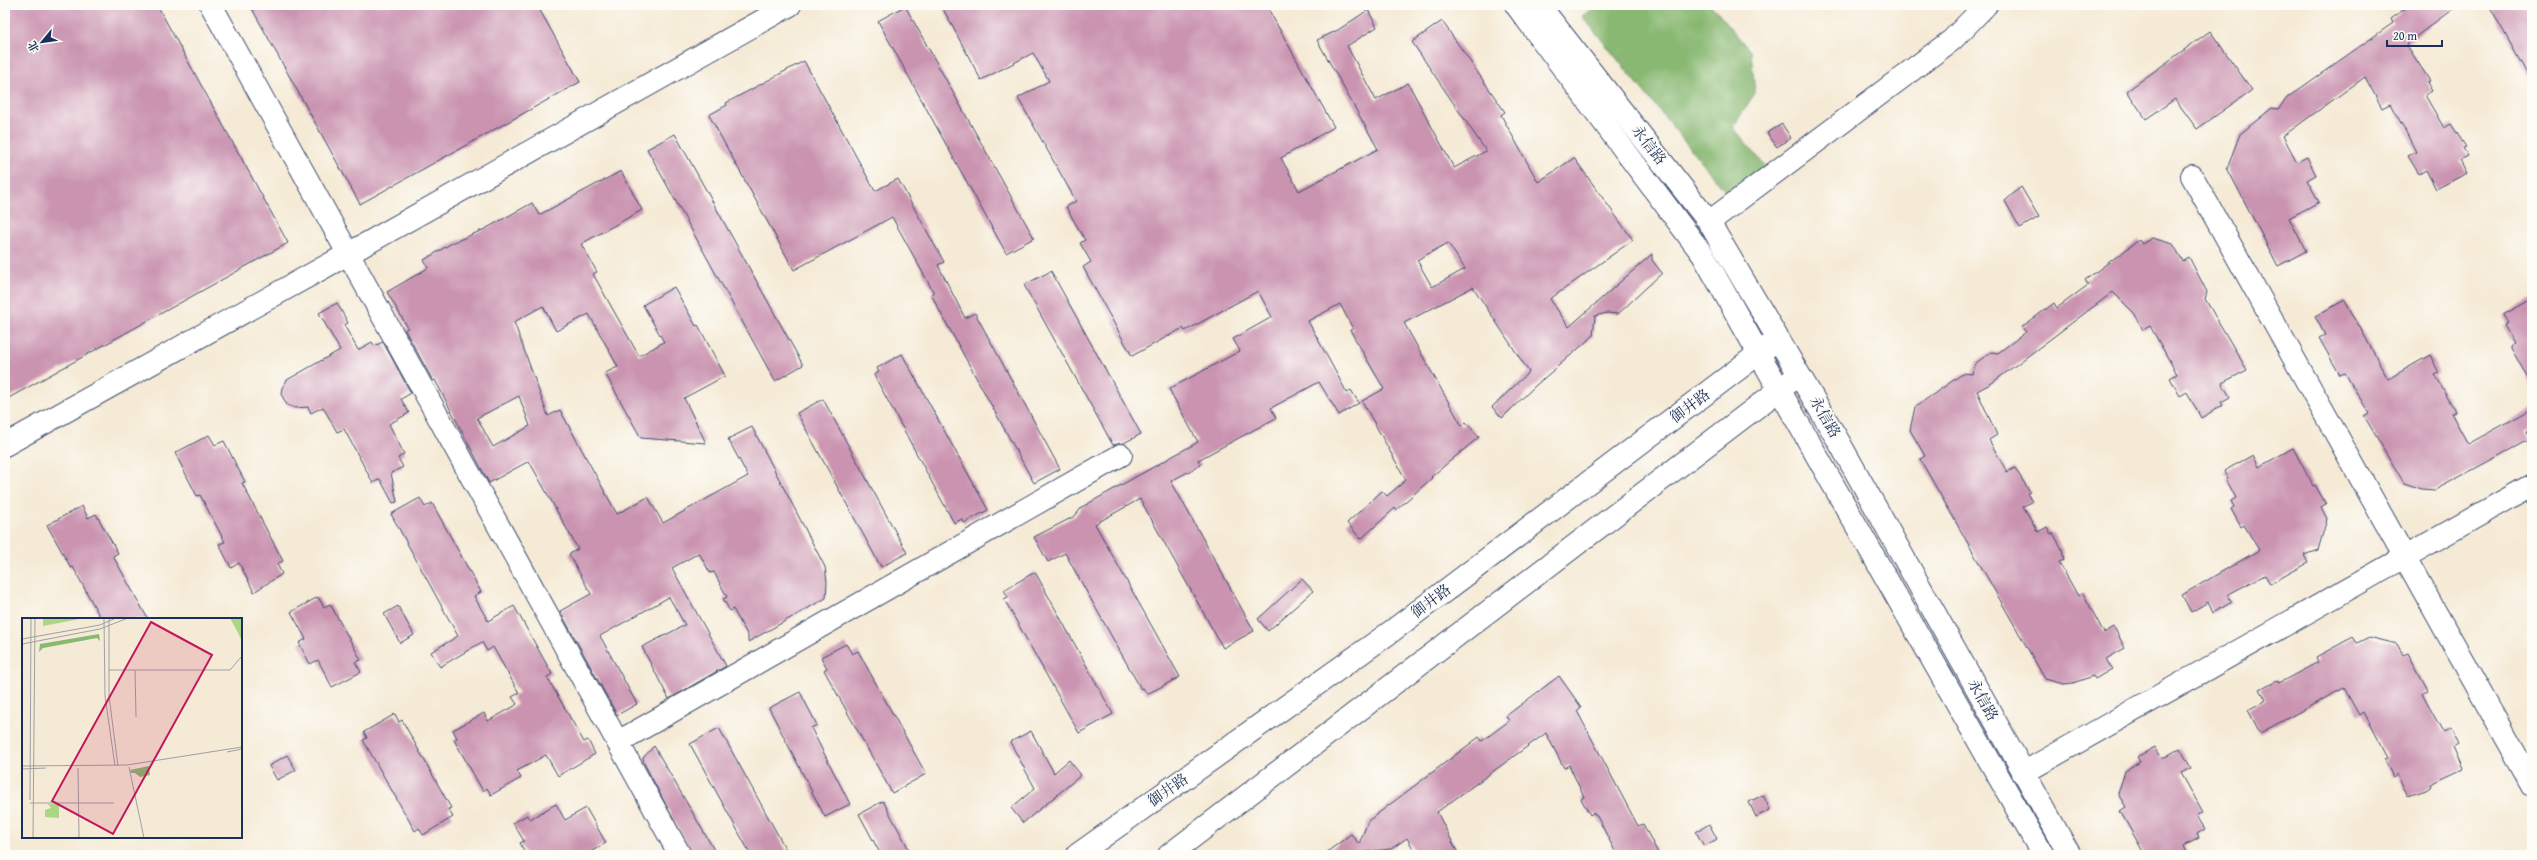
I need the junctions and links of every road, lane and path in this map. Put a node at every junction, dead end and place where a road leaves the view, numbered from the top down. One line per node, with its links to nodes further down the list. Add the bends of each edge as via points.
1 (211, 5): 8 (street)
2 (790, 5): 8 (street)
3 (1516, 5): 10 (street, 永信路, via 1703,255)
4 (1539, 5): 7 (street, 永信路)
5 (1986, 5): 7 (street, via 1952,40)
6 (2192, 176): 16 (street)
7 (1709, 222): 9 (street, 永信路)
8 (348, 254): 13 (street); 17 (street)
9 (1779, 338): 10 (street, 御井路); 11 (street, 永信路)
10 (1759, 353): 12 (street, 永信路); 21 (street, 御井路, via 1392,631)
11 (1800, 374): 12 (street); 18 (street, 永信路)
12 (1780, 389): 22 (street); 23 (street, 永信路)
13 (5, 445)
14 (1122, 455): 17 (street)
15 (2532, 485): 16 (street)
16 (2406, 557): 18 (street); 19 (street)
17 (618, 742): 20 (street)
18 (2023, 773): 24 (street, 永信路)
19 (2532, 785)
20 (680, 855)
21 (1077, 855)
22 (1169, 855)
23 (2043, 855)
24 (2070, 855)

